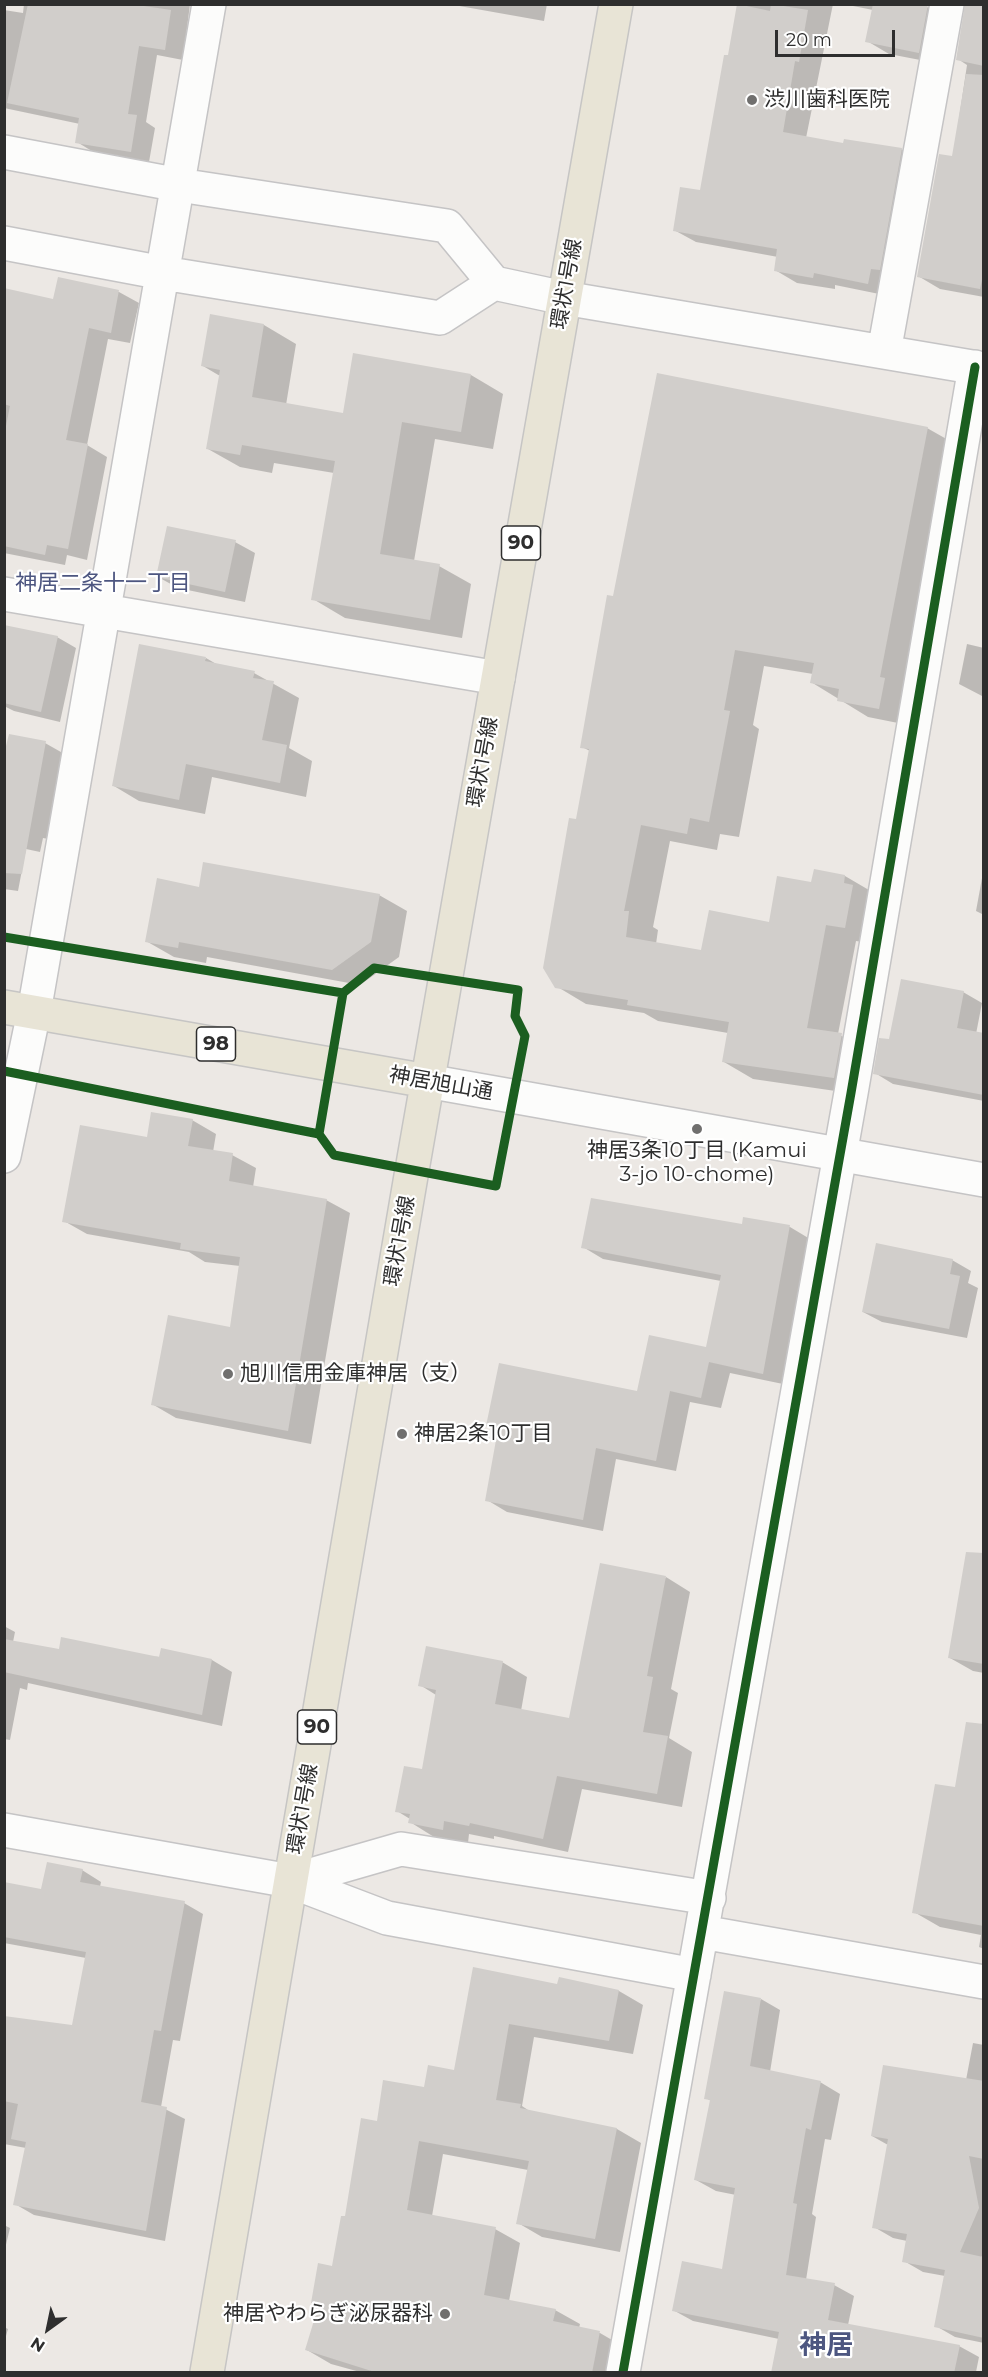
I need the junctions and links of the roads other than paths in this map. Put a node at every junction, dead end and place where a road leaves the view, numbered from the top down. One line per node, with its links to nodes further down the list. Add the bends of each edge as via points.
1 (209, 4): 5 (street)
2 (616, 4): 9 (main road, 環状1号線 / 90)
3 (947, 4): 10 (street)
4 (4, 152): 5 (street)
5 (179, 185): 7 (street); 8 (street, via 447,226)
6 (4, 243): 7 (street)
7 (163, 273): 8 (street, via 440,318); 13 (street)
8 (494, 284): 9 (street)
9 (564, 298): 10 (street); 14 (main road, 環状1号線 / 90)
10 (884, 352): 11 (street)
11 (979, 368): 17 (street)
12 (4, 594): 13 (street)
13 (104, 612): 14 (street); 15 (street)
14 (498, 678): 16 (main road, 環状1号線 / 90)
15 (19, 1010): 16 (main road, 神居旭山通 / 98); 18 (street)
16 (427, 1081): 17 (street, 神居旭山通); 21 (main road, 環状1号線 / 90)
17 (839, 1154): 19 (street, 神居旭山通); 22 (street)
18 (4, 1156)
19 (984, 1180)
20 (4, 1830): 21 (street)
21 (290, 1881): 22 (street, via 401,1849); 24 (street, via 387,1918); 26 (main road, 環状1号線 / 90)
22 (709, 1898): 23 (street)
23 (702, 1932): 24 (street); 25 (street)
24 (694, 1975): 27 (street)
25 (984, 1982)
26 (207, 2373)
27 (622, 2373)

